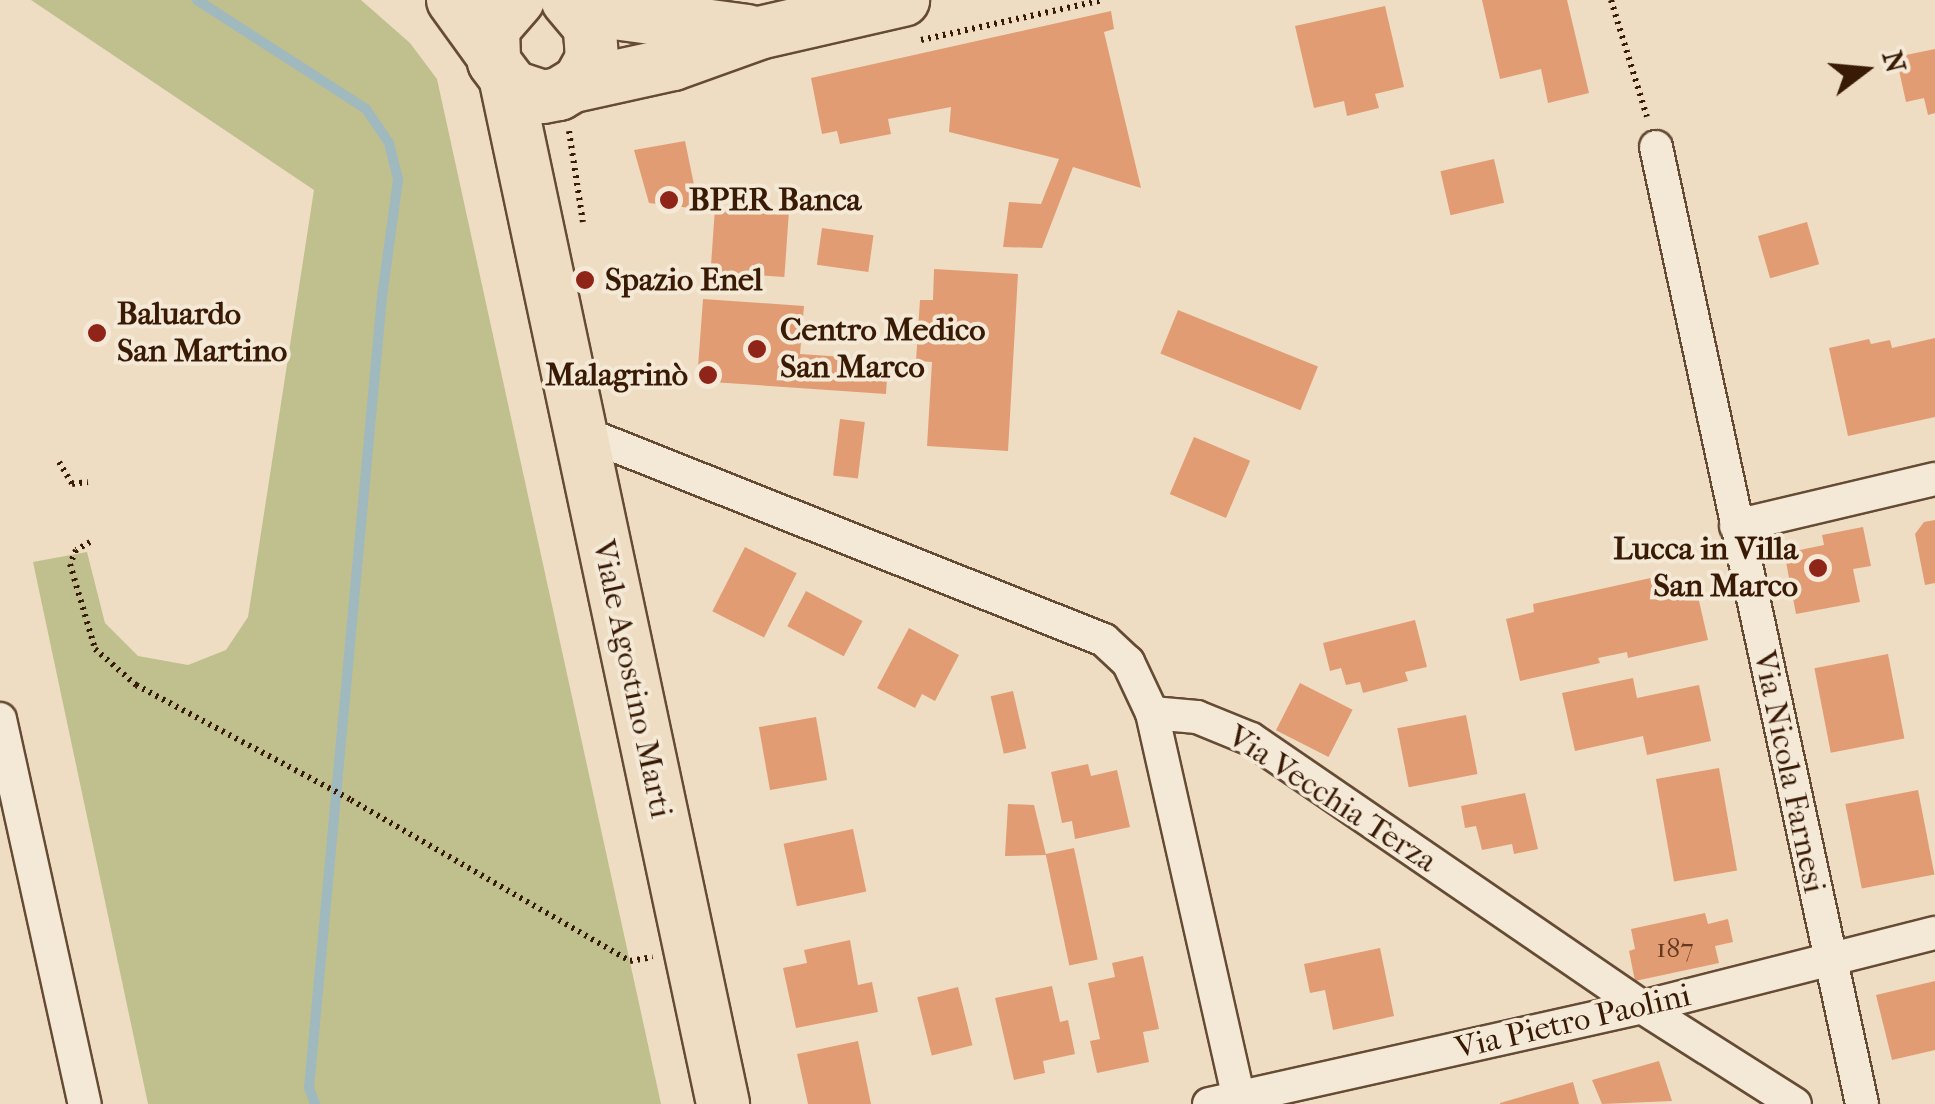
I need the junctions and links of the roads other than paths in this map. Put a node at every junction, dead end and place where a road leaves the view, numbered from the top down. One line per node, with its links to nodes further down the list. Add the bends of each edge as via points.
1 (453, 0): 6 (main road)
2 (518, 0): 6 (main road, via 497,20)
3 (904, 0): 5 (main road)
4 (572, 4): 5 (main road); 7 (main road, Viale Agostino Marti, via 587,20 594,44)
5 (759, 32): 7 (main road)
6 (499, 68): 7 (main road, via 535,96); 9 (main road, Viale Agostino Marti)
7 (572, 99): 9 (main road, Viale Agostino Marti, via 556,119)
8 (1656, 147): 12 (street, Via Nicola Farnesi)
9 (563, 245): 10 (main road, Viale Agostino Marti)
10 (580, 432): 13 (street, via 1104,640 1128,662); 20 (main road, Viale Agostino Marti)
11 (1935, 479): 12 (street)
12 (1736, 526): 16 (street, Via Nicola Farnesi)
13 (1152, 714): 17 (street, Via Vecchia Terza, via 1197,718 1250,739); 18 (street)
14 (0, 719): 19 (street)
15 (1935, 933): 16 (street, Via Pietro Paolini)
16 (1829, 959): 17 (street, Via Pietro Paolini); 22 (street, Via Nicola Farnesi)
17 (1642, 1007): 18 (street, Via Pietro Paolini); 21 (street, Via Vecchia Terza)
18 (1229, 1102)
19 (85, 1104)
20 (723, 1104)
21 (1796, 1104)
22 (1862, 1104)

